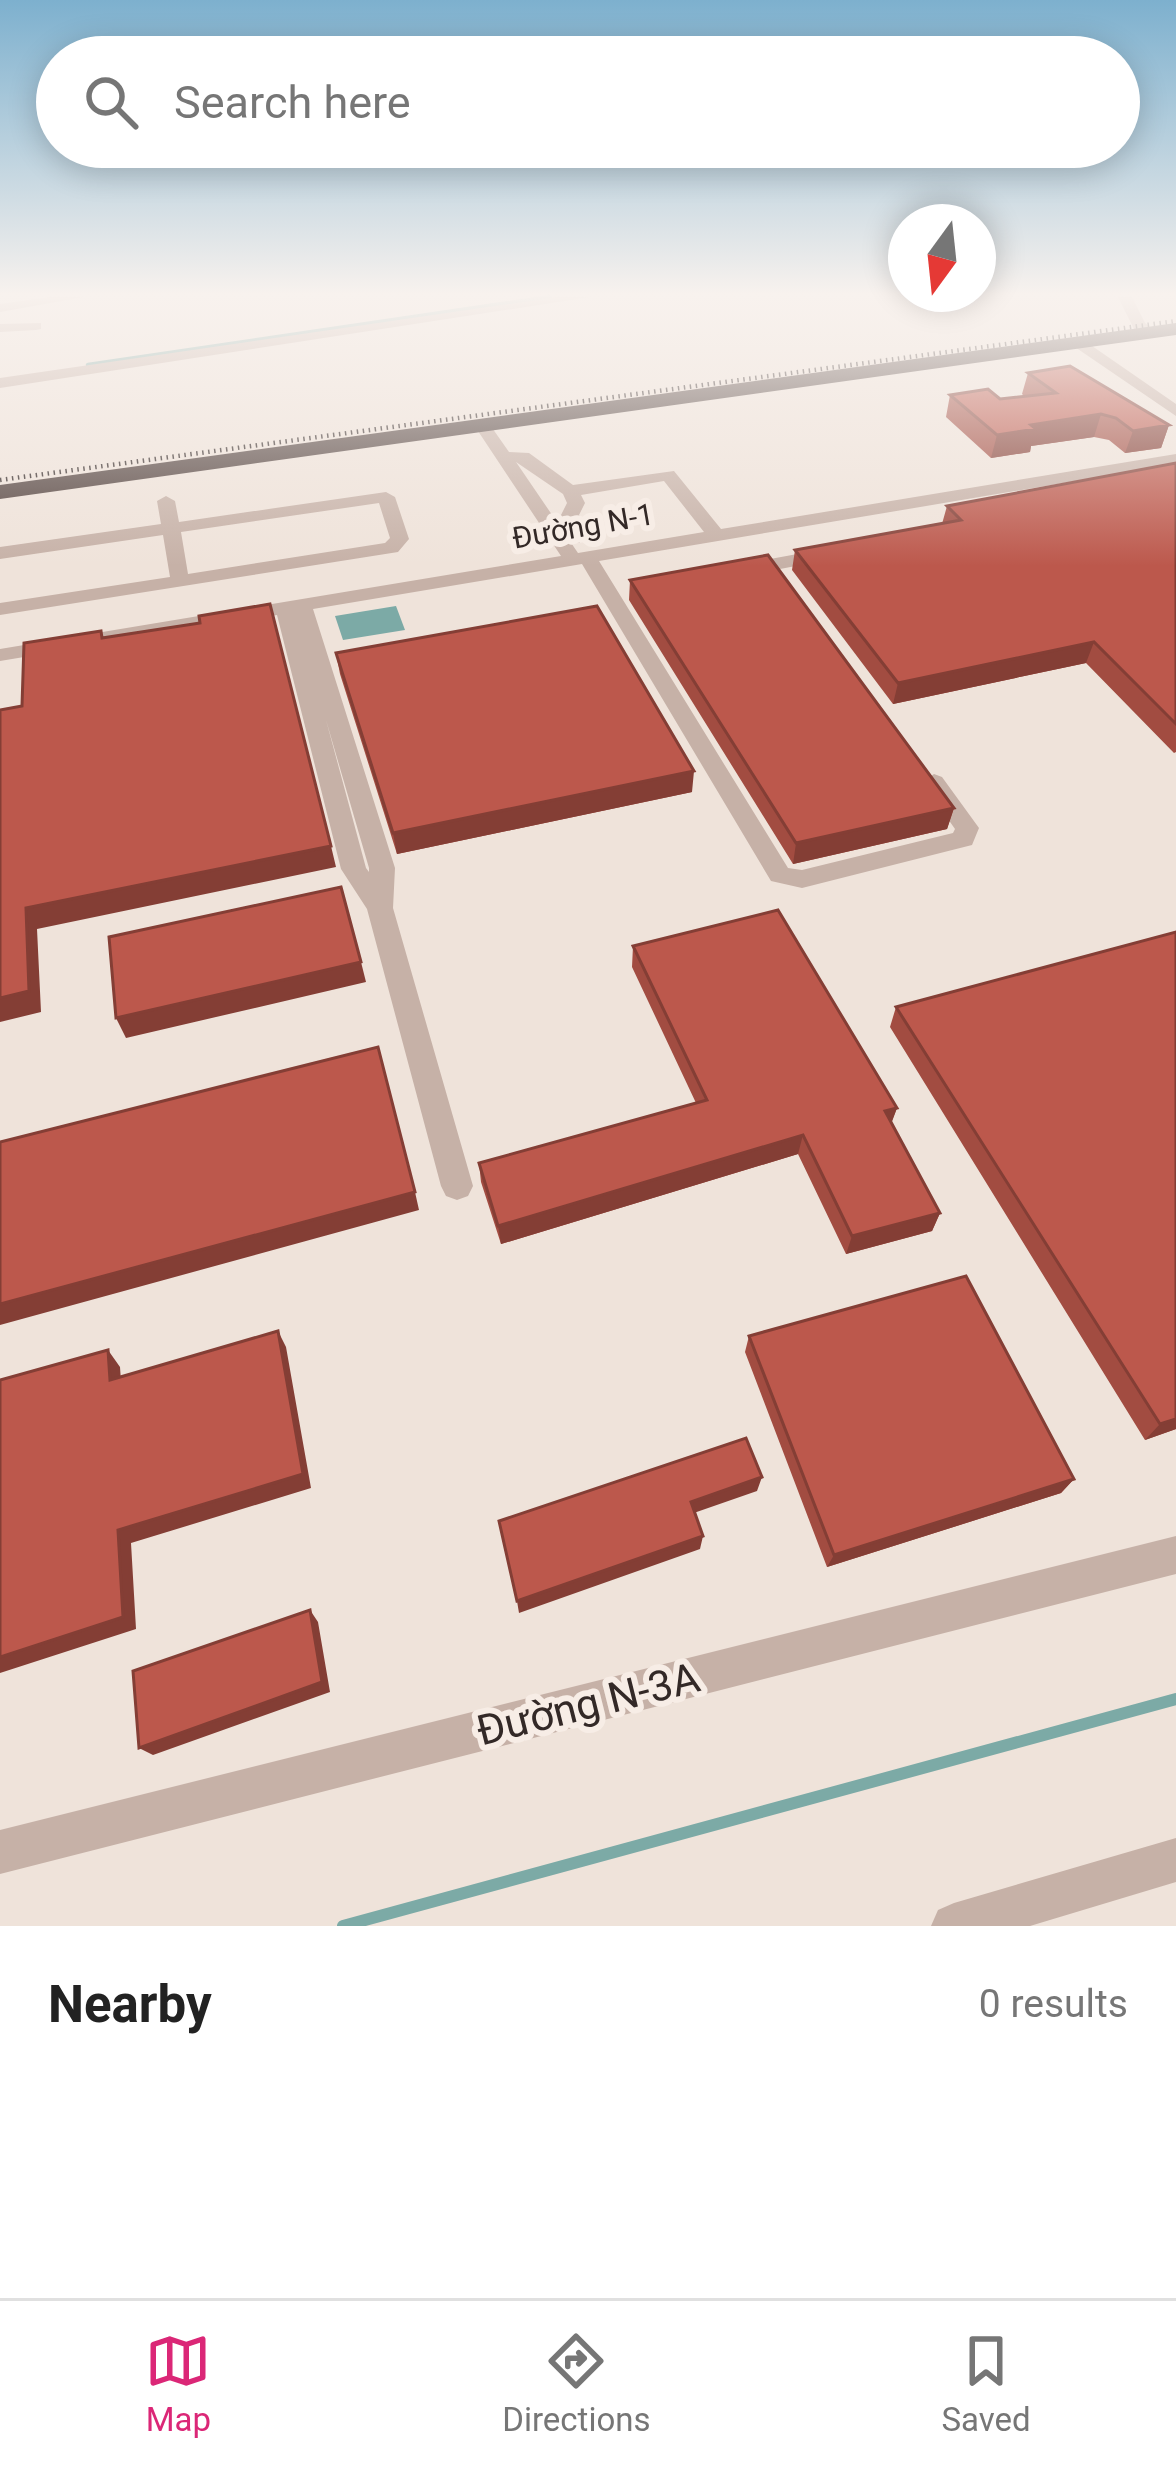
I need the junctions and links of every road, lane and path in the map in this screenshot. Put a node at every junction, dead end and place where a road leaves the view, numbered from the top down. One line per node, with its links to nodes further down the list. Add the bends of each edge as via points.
1 (755, 387): 2 (highway)
2 (482, 425): 3 (street); 6 (highway)
3 (507, 457): 5 (street, via 523,457); 11 (street, via 522,487)
4 (1176, 459): 9 (street, Đường N-1)
5 (570, 491): 9 (street, via 668,475); 11 (street)
6 (0, 492)
7 (166, 500): 8 (street)
8 (171, 528): 12 (street); 14 (street); 14 (street, via 386,497 400,539 391,548)
9 (715, 534): 11 (street, Đường N-1)
10 (862, 548): 13 (street, via 780,574)
11 (582, 551): 15 (street, Đường N-1); 18 (street, via 621,591 780,875 802,879 963,839 968,828)
12 (0, 553)
13 (726, 573)
14 (180, 581): 16 (street)
15 (293, 606): 17 (street, Đường N-1); 19 (street, via 354,869 380,908)
16 (0, 609)
17 (0, 655)
18 (919, 762)
19 (457, 1186)
20 (1176, 1555): 21 (street, Đường N-3A)
21 (0, 1852)
22 (1176, 1860): 23 (street)
23 (954, 1926)

